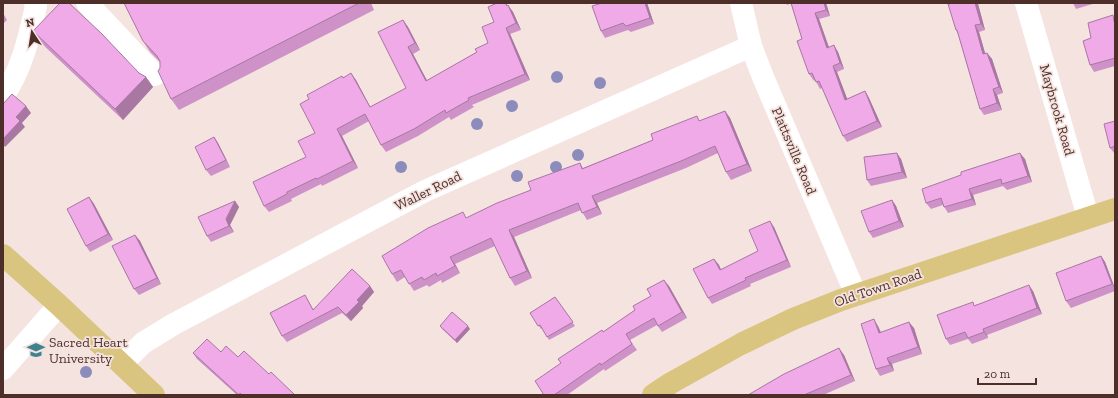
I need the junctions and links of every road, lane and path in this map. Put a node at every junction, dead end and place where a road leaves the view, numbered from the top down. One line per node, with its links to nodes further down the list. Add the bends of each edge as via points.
1 (35, 3): 7 (street, via 25,48 15,76)
2 (87, 3): 6 (street)
3 (741, 3): 5 (street, Plattsville Road)
4 (1026, 3): 9 (street, Maybrook Road)
5 (751, 46): 11 (street, Plattsville Road); 13 (street, Waller Road, via 425,191 174,324 143,343)
6 (155, 75)
7 (3, 96)
8 (1115, 209): 9 (main road, Old Town Road)
9 (1088, 217): 11 (main road, Old Town Road)
10 (3, 254): 12 (main road)
11 (856, 295): 16 (main road, Old Town Road, via 793,319 747,341)
12 (59, 305): 13 (main road); 14 (street)
13 (122, 364): 15 (main road)
14 (3, 369)
15 (154, 395)
16 (653, 395)

